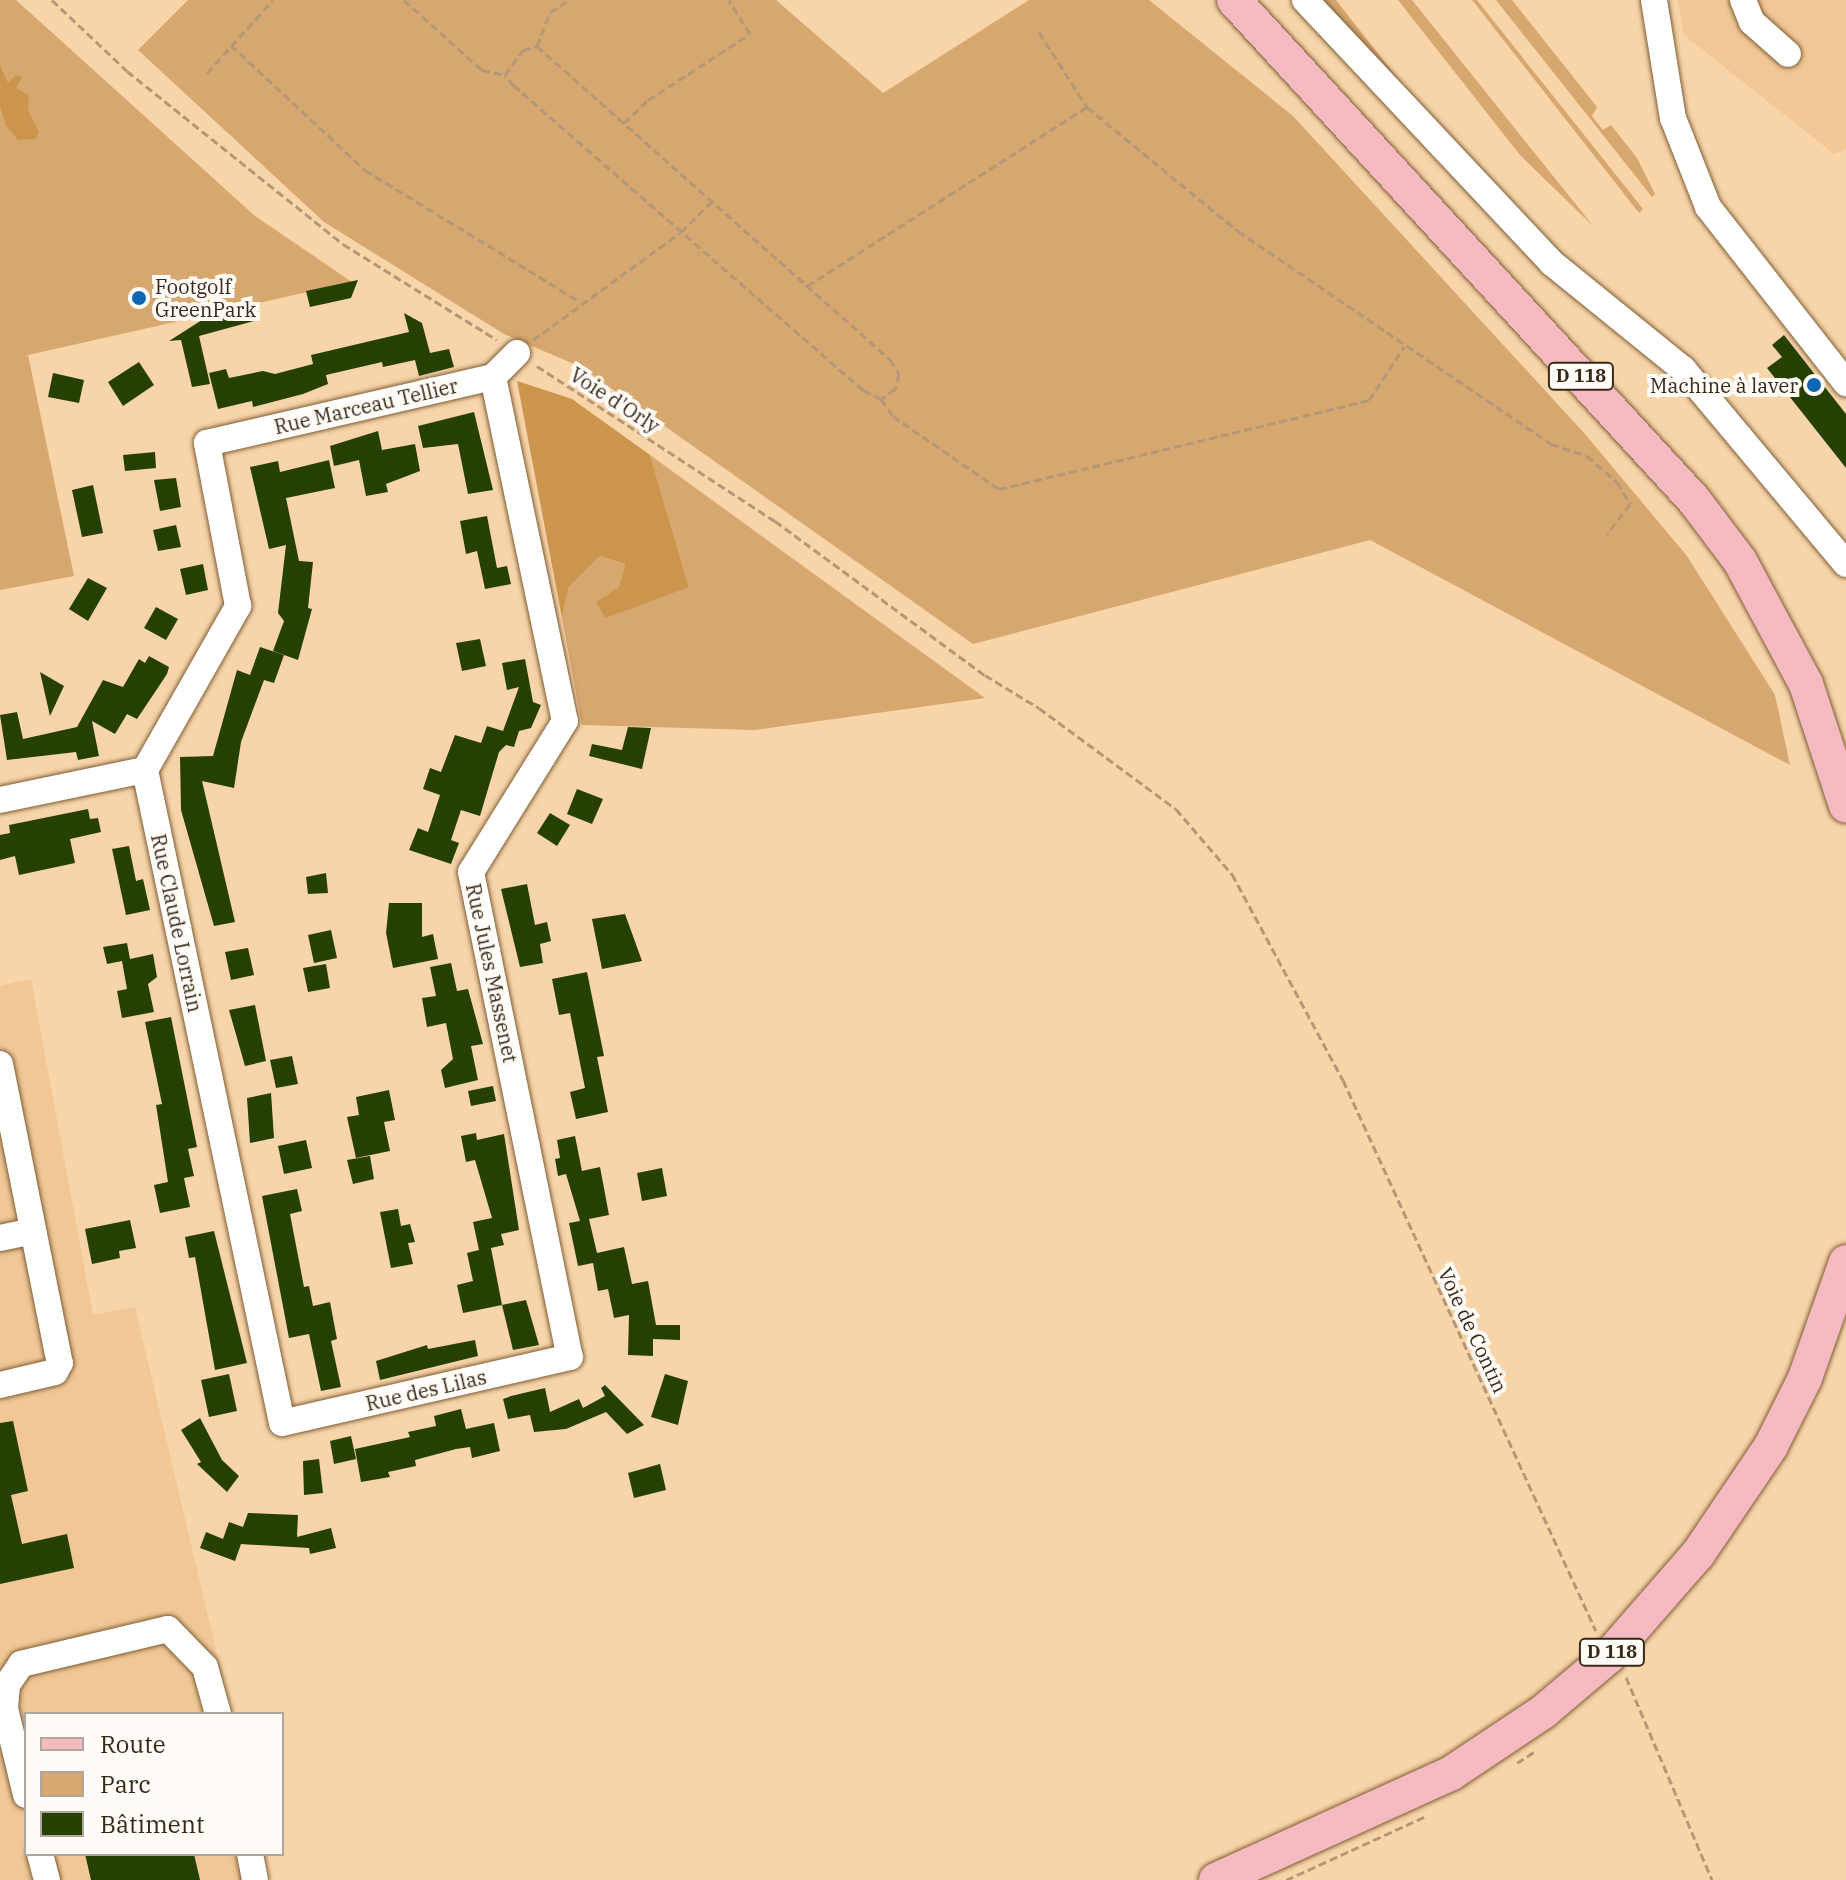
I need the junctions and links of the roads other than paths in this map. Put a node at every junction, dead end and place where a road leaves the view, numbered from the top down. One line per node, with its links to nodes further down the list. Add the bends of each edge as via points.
1 (1234, 0): 12 (main road, D 118, via 1694,500 1740,561 1806,684)
2 (1305, 0): 9 (street, via 1552,263 1683,369)
3 (1654, 0): 8 (street, via 1673,118 1708,207)
4 (1743, 0): 5 (street, via 1752,22)
5 (1788, 54)
6 (517, 353): 7 (street)
7 (493, 377): 10 (street, Rue Marceau Tellier, via 207,443 238,606); 17 (street, Rue Jules Massenet, via 565,721 471,872)
8 (1846, 383)
9 (1846, 564)
10 (145, 770): 11 (street); 19 (street, Rue Claude Lorrain)
11 (0, 800)
12 (1846, 806)
13 (0, 1064): 14 (street)
14 (33, 1231): 15 (street); 18 (street, via 60,1363 55,1372)
15 (0, 1238)
16 (1846, 1262): 26 (main road, D 118, via 1805,1378 1771,1446 1616,1666 1450,1774)
17 (570, 1357): 19 (street, Rue des Lilas)
18 (0, 1385)
19 (282, 1423)
20 (217, 1712): 21 (street, via 205,1667 168,1629 21,1664 7,1685 5,1708)
21 (24, 1787)
22 (41, 1856): 24 (street)
23 (250, 1856): 25 (street)
24 (47, 1880)
25 (255, 1880)
26 (1216, 1880)

